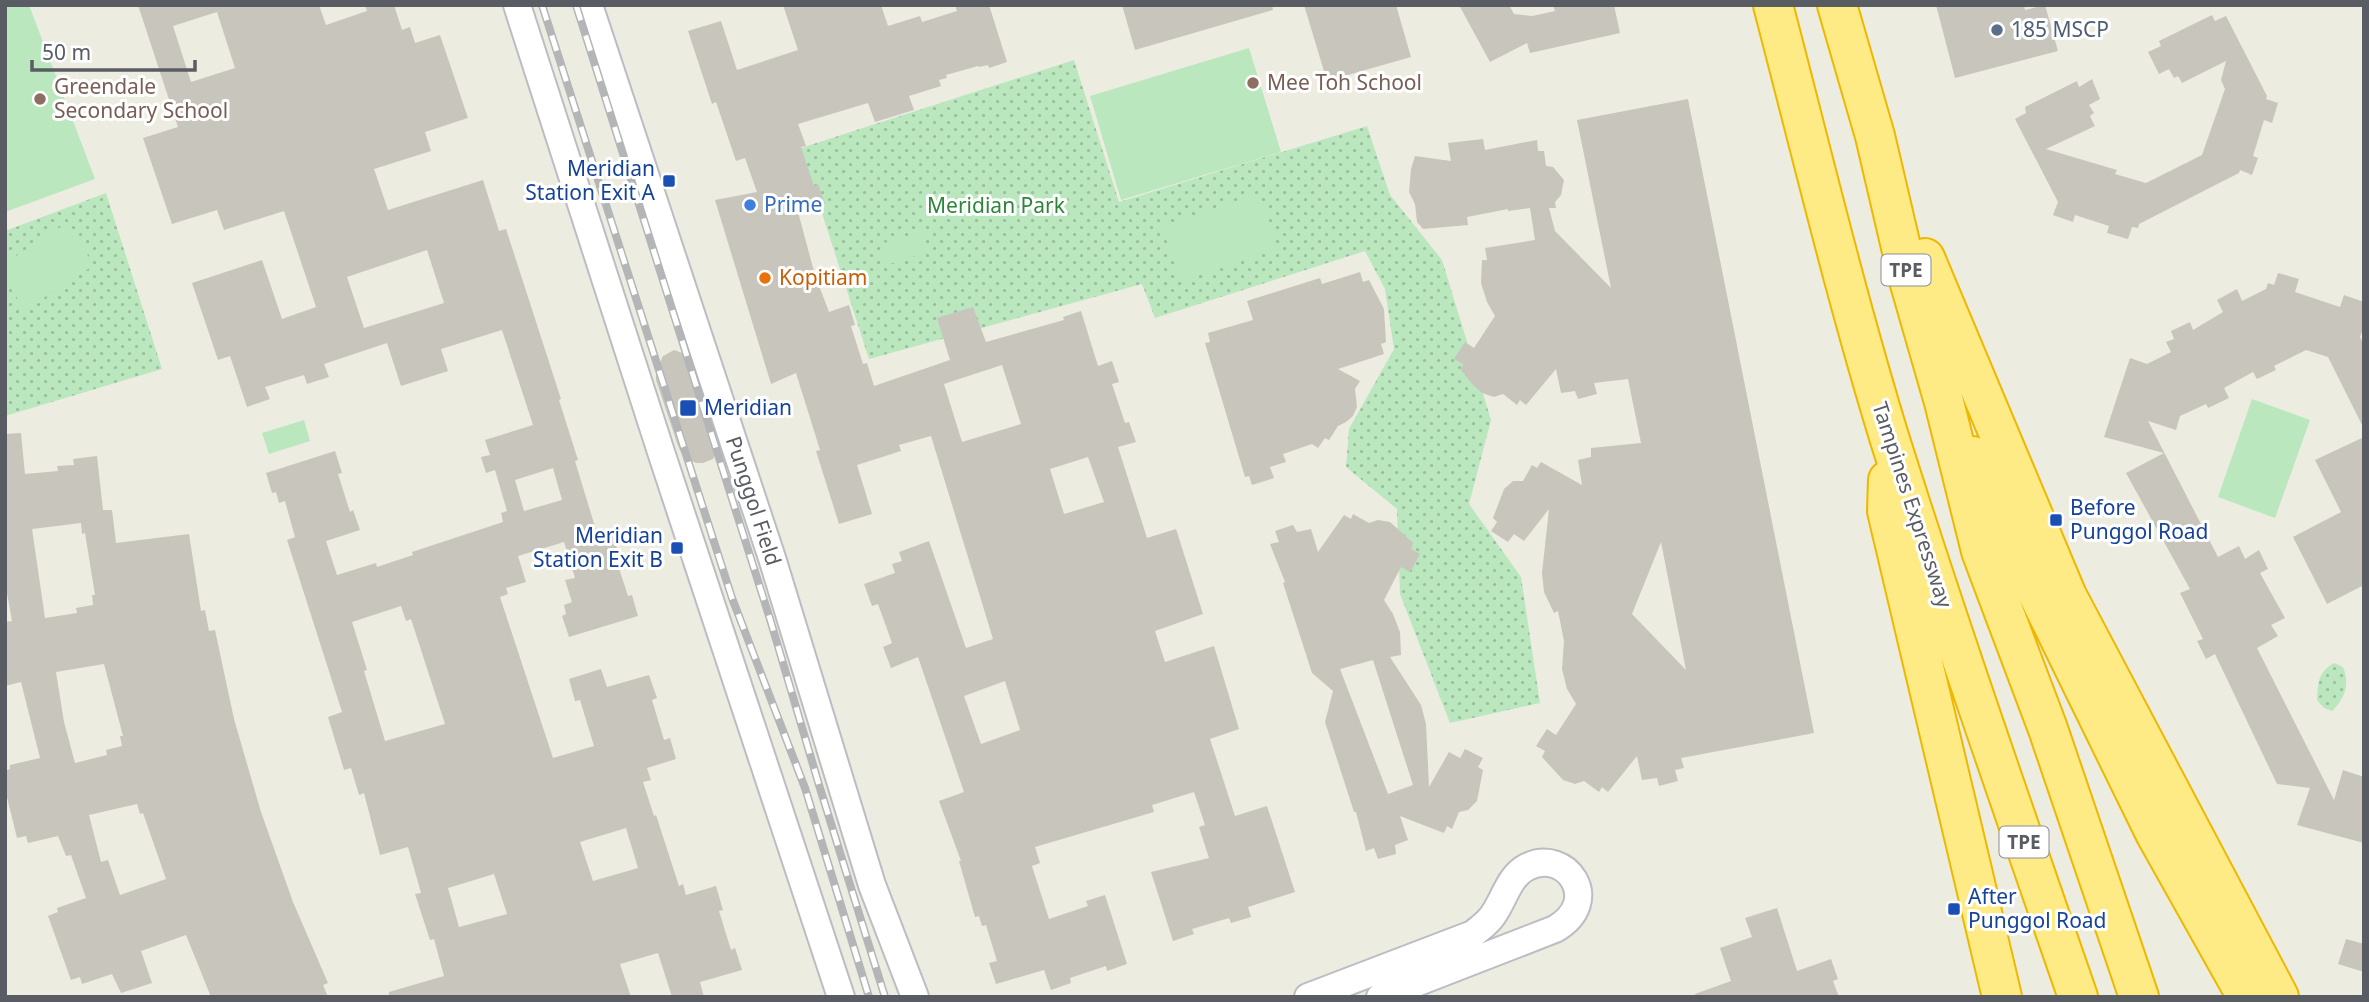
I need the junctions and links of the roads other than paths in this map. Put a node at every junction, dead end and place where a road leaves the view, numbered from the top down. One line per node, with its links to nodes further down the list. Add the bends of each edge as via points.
1 (517, 5): 10 (street)
2 (589, 5): 11 (street, Punggol Field, via 772,558 872,885)
3 (1773, 5): 7 (highway, Tampines Expressway / TPE)
4 (1838, 5): 5 (highway, TPE)
5 (1875, 136): 6 (highway, TPE); 8 (highway, via 2067,596)
6 (1944, 402): 9 (highway, via 2003,514 2155,833); 16 (highway, TPE, via 1981,551 2048,729)
7 (1890, 438): 14 (highway, via 1887,511); 15 (highway, Tampines Expressway / TPE)
8 (2203, 850): 9 (highway); 17 (highway)
9 (2241, 987)
10 (841, 997)
11 (915, 997)
12 (1308, 997): 13 (street, via 1473,934 1491,919 1510,884 1525,868 1544,863 1558,866 1577,883 1578,906 1566,923)
13 (1380, 997)
14 (2002, 997)
15 (2078, 997)
16 (2139, 997)
17 (2279, 997)

